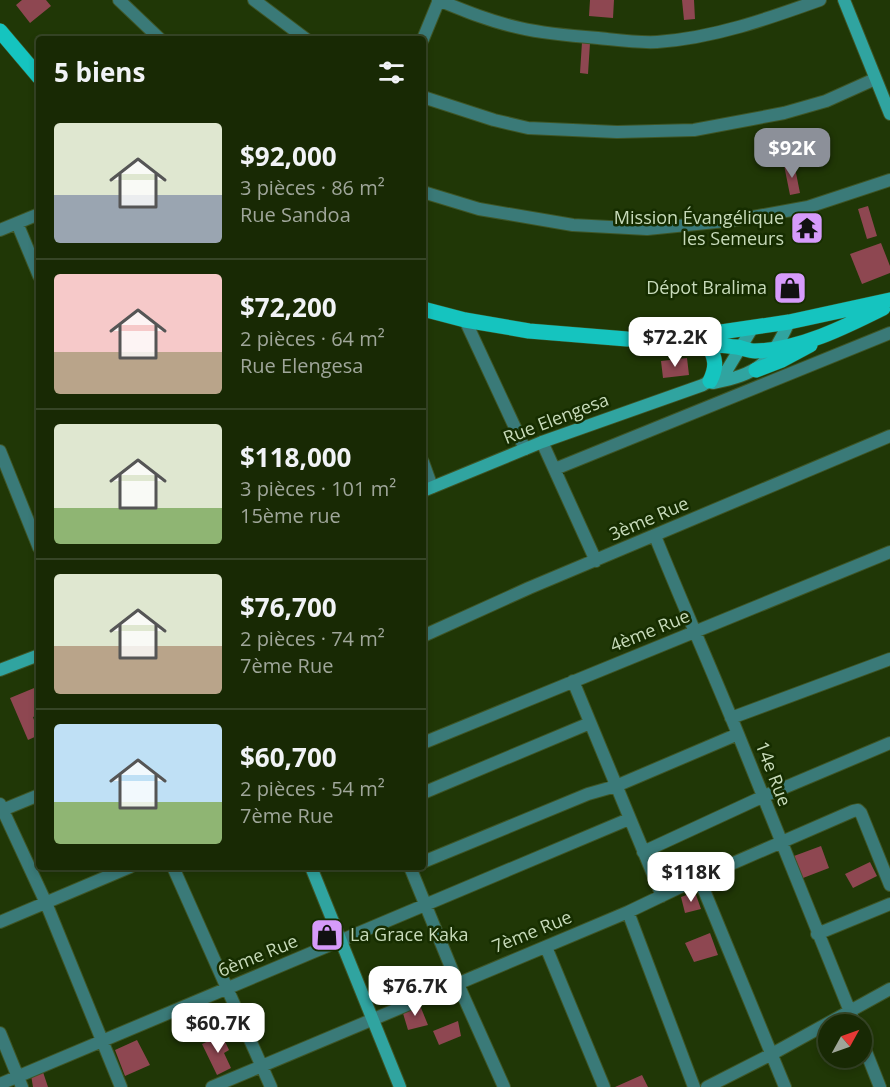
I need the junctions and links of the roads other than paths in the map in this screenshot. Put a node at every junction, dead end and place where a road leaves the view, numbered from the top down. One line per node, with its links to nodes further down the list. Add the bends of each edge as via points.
1 (118, 0): 7 (street)
2 (254, 0): 8 (street)
3 (439, 0): 4 (street, via 520,28 656,42 753,24); 9 (street)
4 (820, 0)
5 (844, 0): 11 (street)
6 (0, 31): 10 (main road)
7 (157, 36)
8 (302, 36)
9 (424, 36)
10 (36, 73)
11 (875, 79): 12 (street, via 826,101 694,130 528,128); 13 (street)
12 (426, 98)
13 (890, 114)
14 (890, 180): 15 (street, via 808,207 736,220 647,229 573,225 479,209)
15 (426, 193)
16 (36, 215): 17 (street)
17 (17, 223): 18 (street); 19 (street)
18 (0, 230)
19 (36, 269)
20 (890, 302): 23 (main road); 25 (main road)
21 (426, 310): 22 (main road)
22 (465, 320): 27 (main road, via 529,331); 35 (street)
23 (789, 322): 24 (main road); 30 (street)
24 (753, 327): 27 (main road); 29 (street)
25 (834, 331): 30 (main road); 31 (main road)
26 (890, 333): 37 (street)
27 (667, 340): 28 (main road)
28 (708, 345): 29 (main road); 32 (main road, via 716,361 714,373)
29 (741, 348): 30 (main road); 32 (street, via 727,370)
30 (776, 348): 31 (street)
31 (756, 370): 32 (street)
32 (706, 383): 34 (street, Rue Elengesa)
33 (890, 435): 39 (street, 3ème Rue)
34 (542, 442): 35 (street, Rue Elengesa); 37 (street)
35 (525, 449): 38 (street, Rue Elengesa)
36 (0, 451): 40 (street)
37 (555, 469): 42 (street)
38 (428, 489)
39 (656, 536): 42 (street, 3ème Rue); 43 (street, 14e Rue)
40 (36, 541)
41 (890, 552): 43 (street, 4ème Rue)
42 (596, 561): 44 (street, 3ème Rue)
43 (694, 633): 48 (street, 4ème Rue); 49 (street, 14e Rue)
44 (426, 635)
45 (36, 655): 47 (street)
46 (890, 659): 49 (street)
47 (0, 670)
48 (573, 681): 50 (street); 52 (street, 4ème Rue)
49 (731, 718): 51 (street, 14e Rue)
50 (590, 723): 54 (street); 55 (street)
51 (738, 734): 54 (street); 57 (street, 14e Rue)
52 (426, 742)
53 (890, 743): 57 (street)
54 (616, 786): 59 (street); 64 (street)
55 (426, 792)
56 (36, 796): 58 (street)
57 (762, 797): 60 (street, 14e Rue); 62 (street)
58 (1, 808): 72 (street)
59 (629, 819): 62 (street); 74 (street, 6ème Rue)
60 (781, 842): 63 (street, 7ème Rue, via 858,810); 69 (street, 7ème Rue); 77 (street, 14e Rue)
61 (890, 847): 63 (street)
62 (643, 852): 71 (street)
63 (878, 852): 70 (street)
64 (426, 861)
65 (123, 870): 72 (street)
66 (174, 870): 81 (street)
67 (312, 870): 78 (street)
68 (412, 870): 74 (street)
69 (699, 878): 71 (street, 7ème Rue); 88 (street)
70 (890, 885)
71 (662, 896): 75 (street, 7ème Rue)
72 (46, 903): 76 (street); 87 (street)
73 (890, 904): 77 (street)
74 (426, 906): 78 (street, 6ème Rue); 80 (street)
75 (628, 912): 79 (street, 7ème Rue); 99 (street)
76 (0, 922)
77 (817, 934): 83 (street, 14e Rue)
78 (341, 941): 81 (street, 6ème Rue); 85 (street)
79 (546, 947): 80 (street, 7ème Rue); 98 (street)
80 (457, 982): 85 (street, 7ème Rue); 97 (street)
81 (227, 987): 87 (street, 6ème Rue); 89 (street)
82 (890, 989): 83 (street)
83 (849, 1011): 84 (street, 14e Rue); 88 (street)
84 (850, 1014)
85 (373, 1019): 89 (street, 7ème Rue); 96 (street)
86 (0, 1033): 91 (street)
87 (103, 1042): 91 (street, 6ème Rue); 93 (street)
88 (772, 1054): 100 (street); 101 (street)
89 (262, 1065): 94 (street, 7ème Rue); 95 (street)
90 (872, 1067): 102 (street)
91 (19, 1082): 92 (street, 6ème Rue)
92 (0, 1084)
93 (121, 1087)
94 (212, 1087)
95 (272, 1087)
96 (400, 1087)
97 (504, 1087)
98 (604, 1087)
99 (694, 1087)
100 (707, 1087)
101 (785, 1087)
102 (880, 1087)

